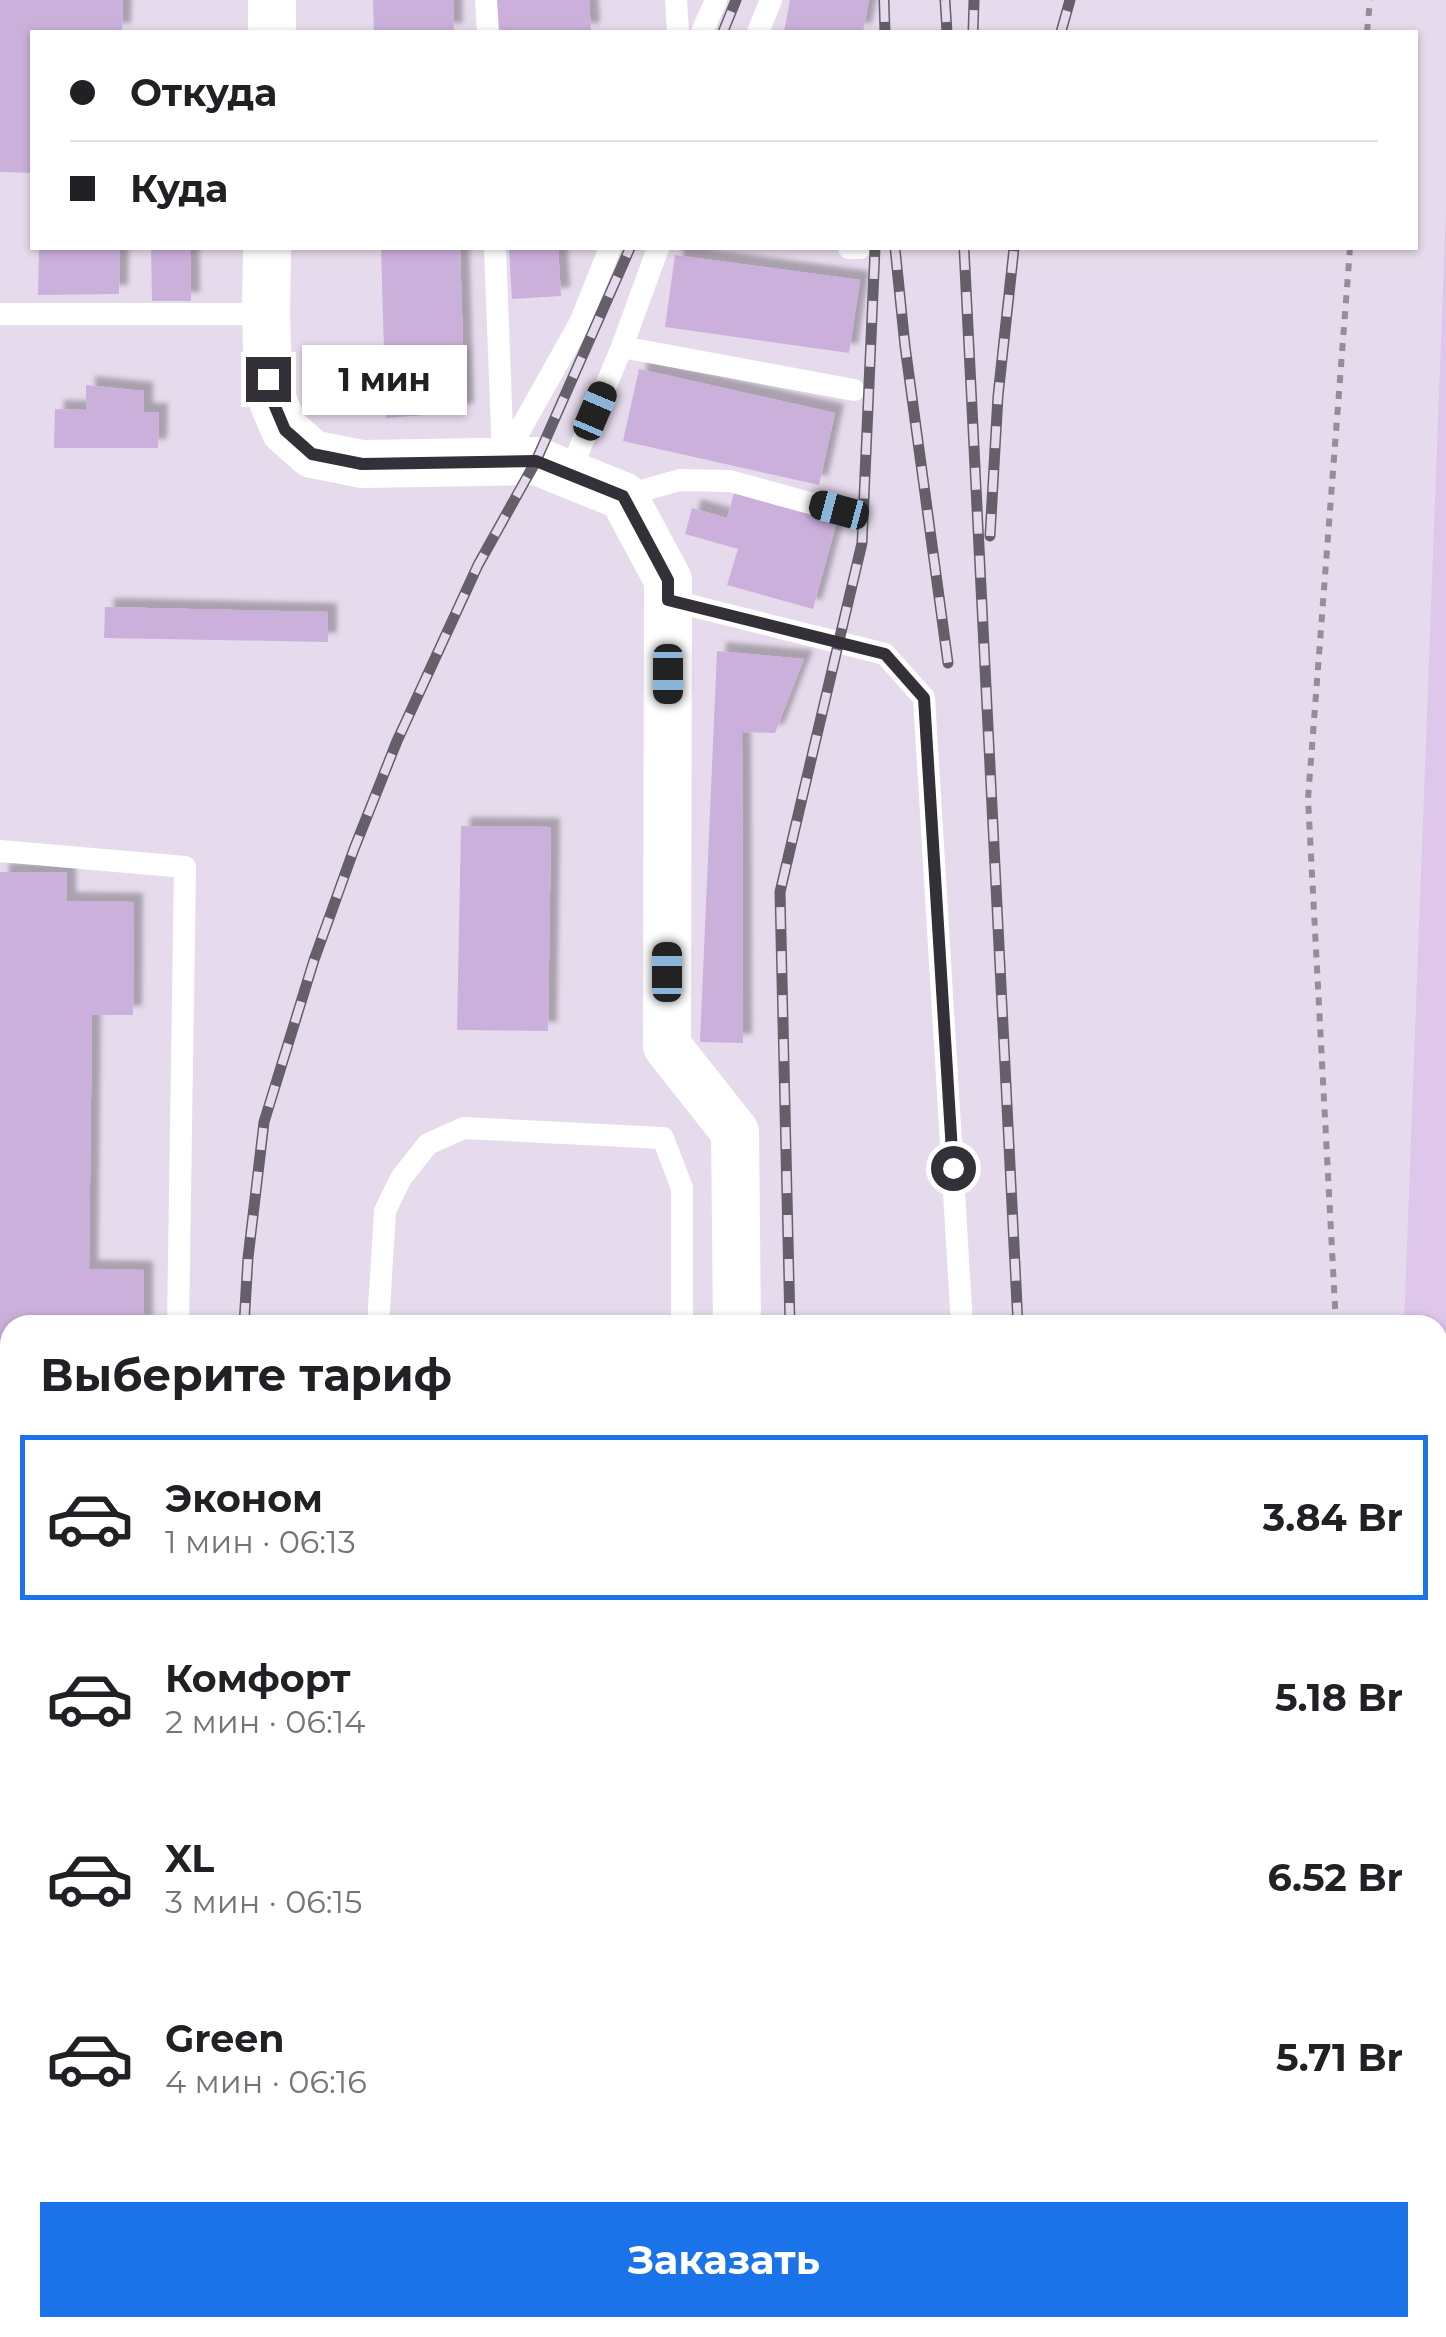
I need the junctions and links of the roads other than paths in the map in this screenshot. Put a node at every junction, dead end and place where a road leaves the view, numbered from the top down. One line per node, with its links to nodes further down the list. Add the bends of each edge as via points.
1 (272, 0): 6 (street)
2 (486, 0): 7 (lane)
3 (676, 0): 8 (lane)
4 (716, 0): 9 (lane)
5 (771, 0): 10 (lane)
6 (272, 30)
7 (488, 30)
8 (678, 30)
9 (703, 30)
10 (759, 30)
11 (267, 250): 16 (street)
12 (496, 250): 19 (lane)
13 (609, 250): 19 (lane, via 580,323)
14 (657, 250): 17 (lane)
15 (0, 314): 16 (lane)
16 (266, 314): 19 (street, via 274,404 285,430 312,454 362,464)
17 (622, 348): 18 (lane); 20 (lane)
18 (854, 390)
19 (503, 460): 20 (street, via 536,461)
20 (568, 474): 21 (street)
21 (623, 496): 22 (lane, via 680,480 730,481); 23 (street, via 668,580)
22 (839, 510)
23 (668, 600): 28 (street, via 667,1046 735,1132); 29 (lane, via 885,654 924,698)
24 (0, 851): 25 (lane, via 186,866)
25 (178, 1315)
26 (379, 1315): 27 (lane, via 385,1212 428,1144 464,1128 663,1138 682,1188)
27 (682, 1315)
28 (738, 1315)
29 (961, 1315)

